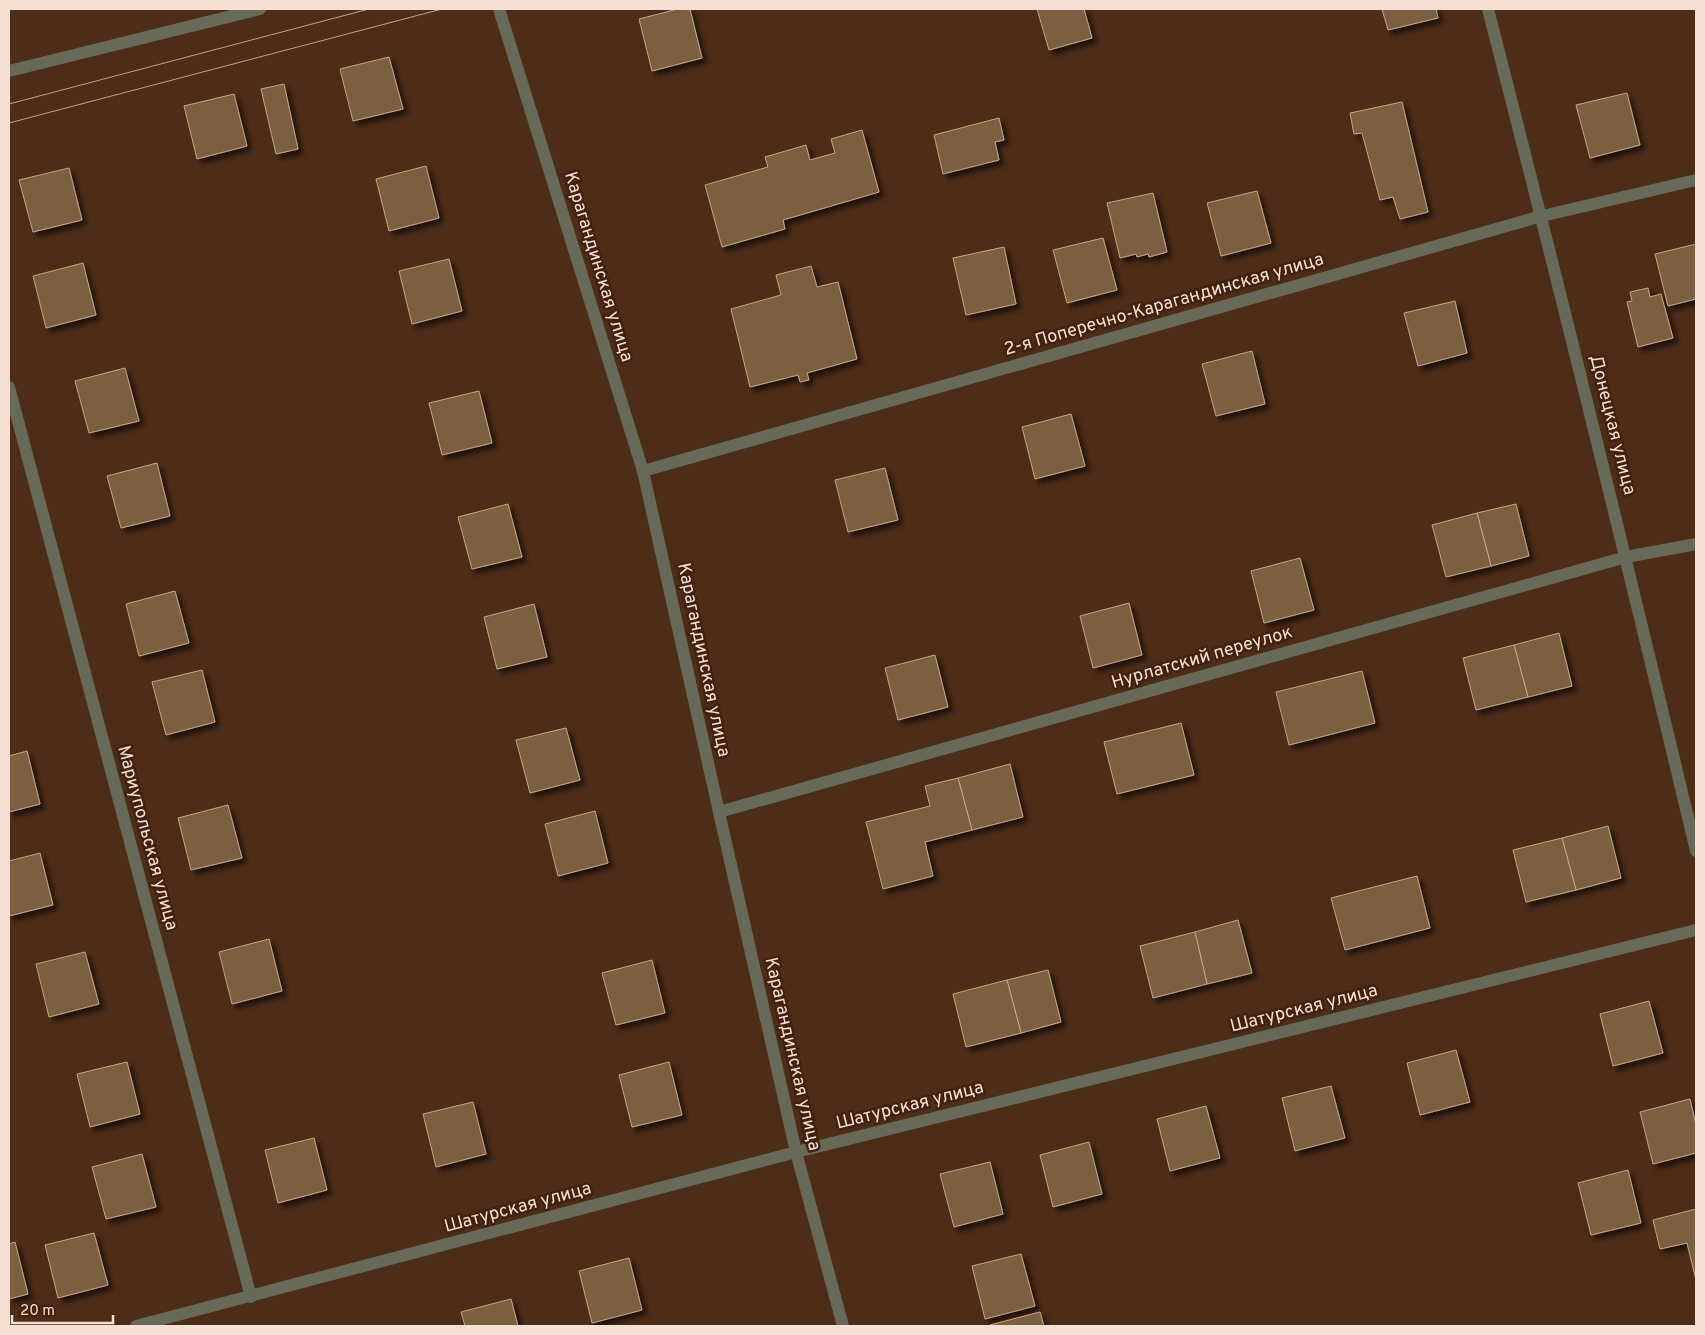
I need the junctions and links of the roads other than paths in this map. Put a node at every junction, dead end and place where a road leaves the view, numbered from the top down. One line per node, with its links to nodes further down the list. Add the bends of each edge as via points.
1 (260, 9): 4 (street)
2 (499, 9): 8 (street, Карагандинская улица)
3 (1488, 9): 6 (street, Донецкая улица)
4 (9, 71)
5 (1696, 180): 6 (street, 2-я Поперечно-Карагандинская улица)
6 (1542, 216): 8 (street, 2-я Поперечно-Карагандинская улица); 10 (street, Донецкая улица)
7 (9, 387): 15 (street, Мариупольская улица)
8 (643, 471): 11 (street, Карагандинская улица)
9 (1696, 544): 10 (street, Нурлатский переулок)
10 (1626, 557): 11 (street, Нурлатский переулок); 12 (street, Донецкая улица)
11 (718, 812): 14 (street, Карагандинская улица)
12 (1696, 851)
13 (1696, 930): 14 (street, Шатурская улица)
14 (796, 1152): 15 (street, Шатурская улица); 17 (street, Карагандинская улица)
15 (251, 1297): 16 (street, Шатурская улица)
16 (136, 1326)
17 (843, 1326)

